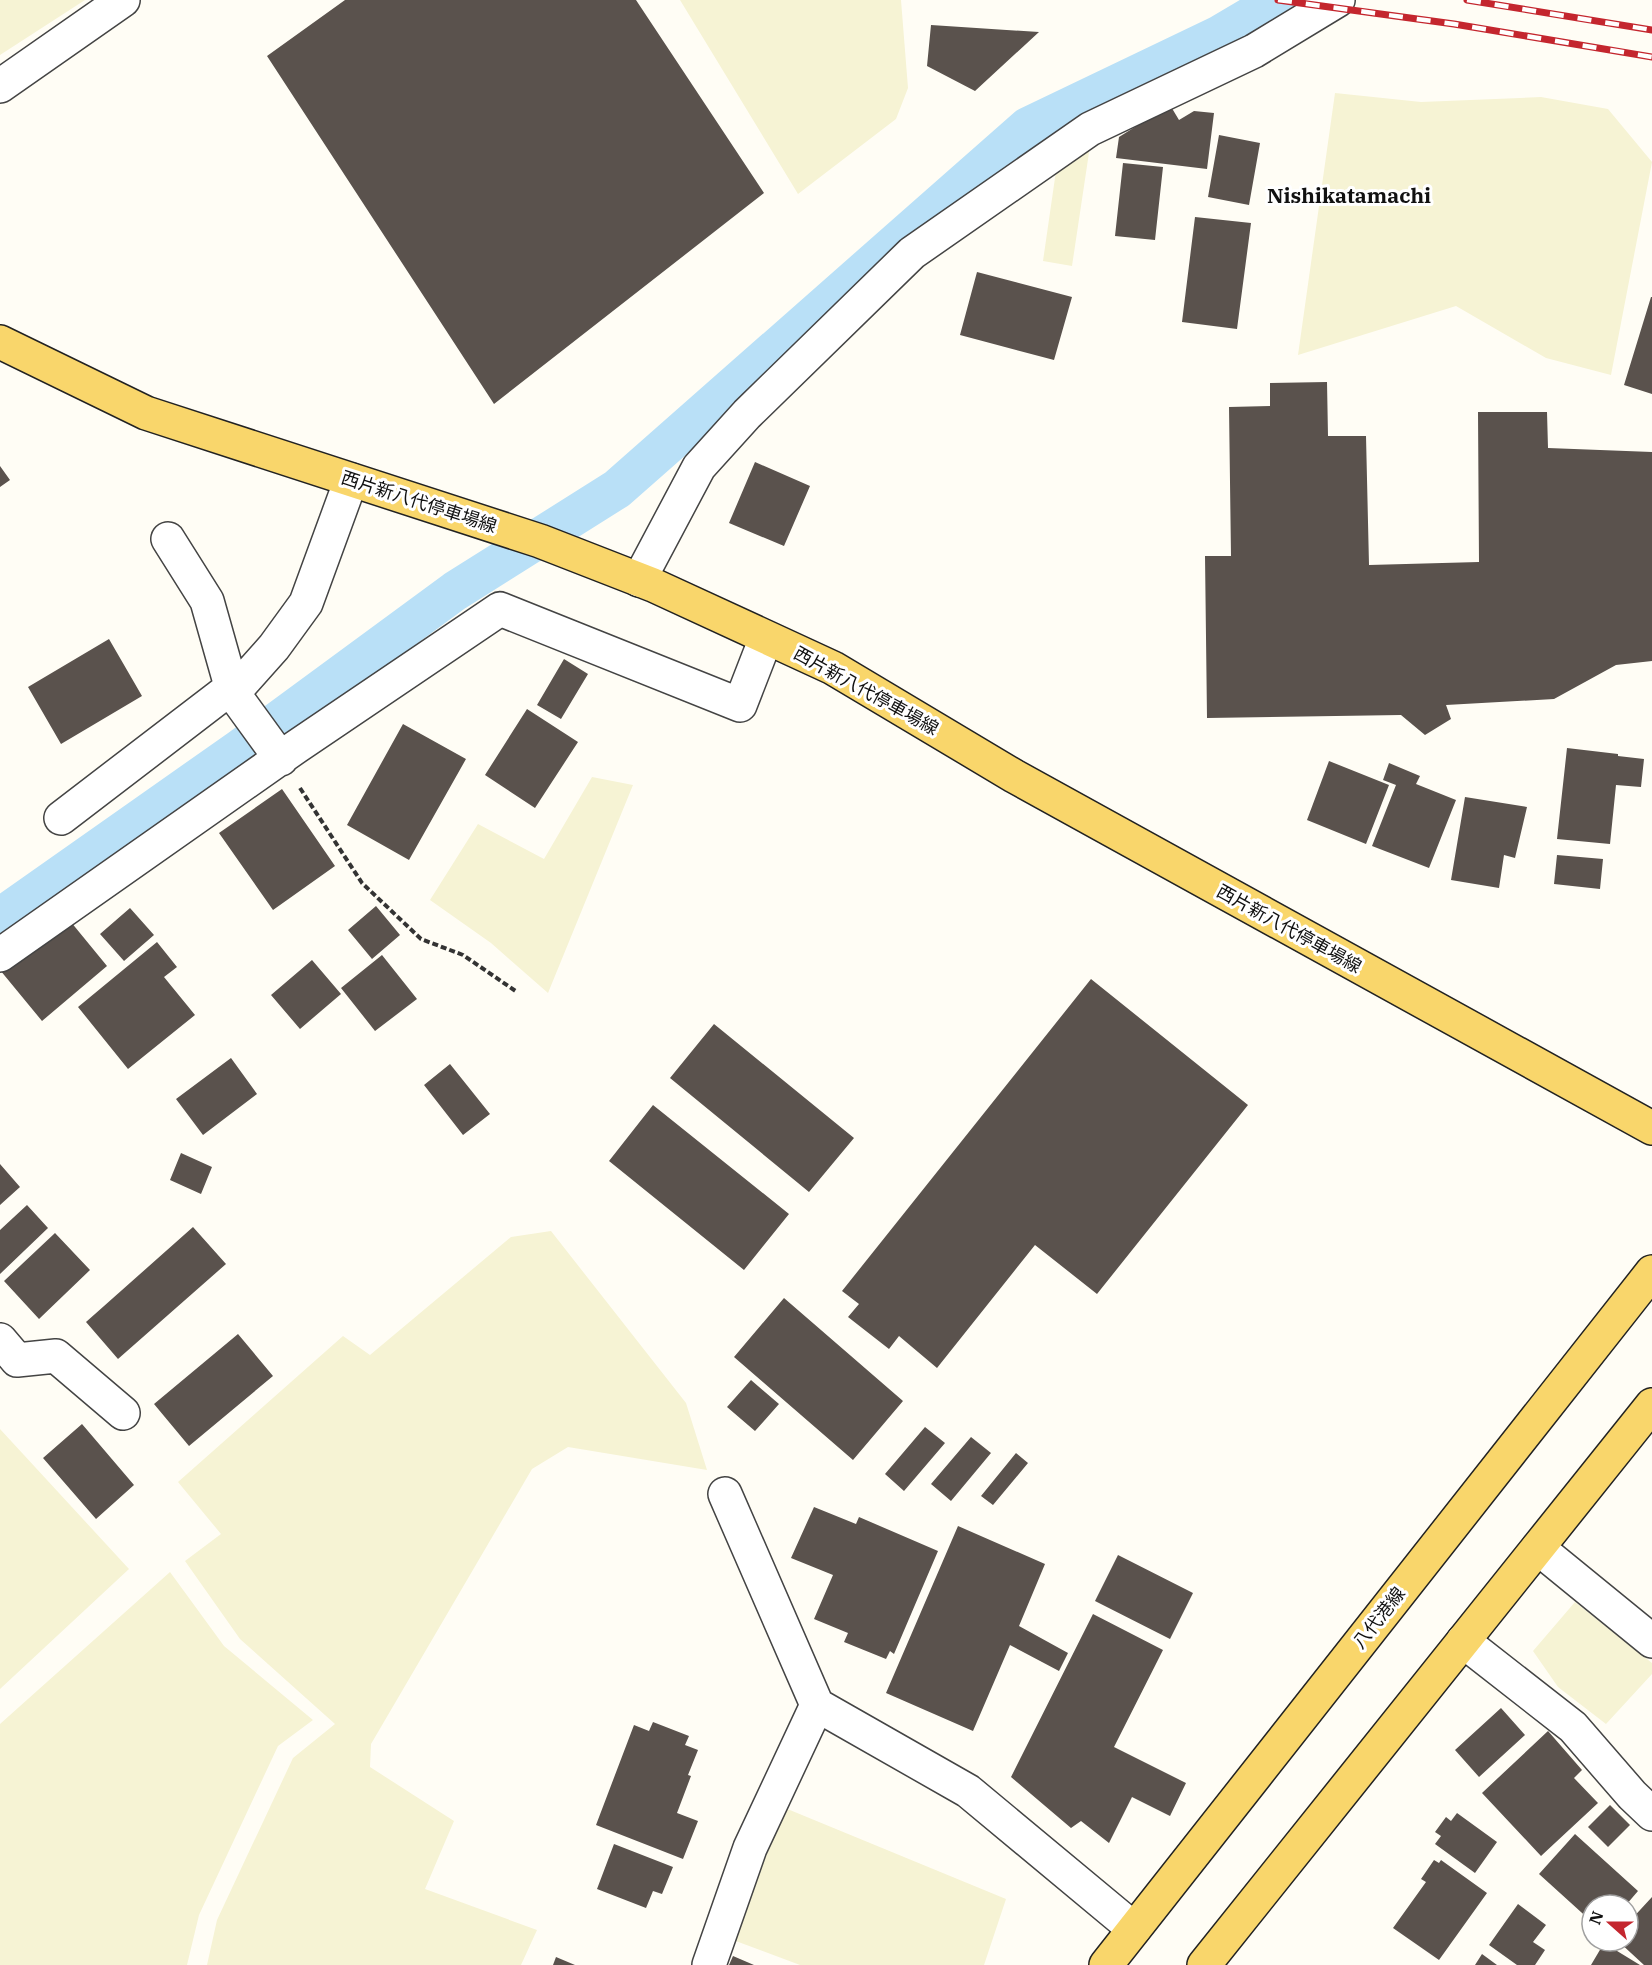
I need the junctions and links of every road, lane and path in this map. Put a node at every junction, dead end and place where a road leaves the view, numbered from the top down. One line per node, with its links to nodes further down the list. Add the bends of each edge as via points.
1 (123, 0): 3 (street)
2 (1338, 0): 7 (street, via 1254,51 1090,129 912,253 747,414 699,467)
3 (0, 86)
4 (0, 342): 5 (main road, 西片新八代停車場線, via 146,413)
5 (351, 480): 7 (main road, 西片新八代停車場線, via 540,541); 9 (street, via 306,603)
6 (168, 539): 9 (street, via 207,601)
7 (639, 580): 8 (main road, 西片新八代停車場線)
8 (766, 638): 10 (street, via 740,705 500,609); 14 (main road, 西片新八代停車場線, via 832,668 1023,782)
9 (234, 692): 10 (street); 11 (street)
10 (279, 757): 12 (street); 13 (path, via 362,883 421,939 463,955)
11 (61, 818)
12 (0, 955)
13 (517, 992)
14 (1652, 1128)
15 (1652, 1272): 25 (main road, 八代港線)
16 (0, 1340): 18 (street, via 17,1360 56,1356)
17 (1652, 1405): 20 (main road)
18 (123, 1413)
19 (725, 1494): 23 (street)
20 (1538, 1548): 21 (main road); 22 (street)
21 (1463, 1641): 24 (street, via 1572,1727); 28 (main road)
22 (1652, 1641)
23 (817, 1705): 25 (street, via 968,1791); 26 (street, via 750,1848)
24 (1652, 1814)
25 (1134, 1929): 27 (main road, 八代港線)
26 (709, 1965)
27 (1106, 1965)
28 (1204, 1965)

